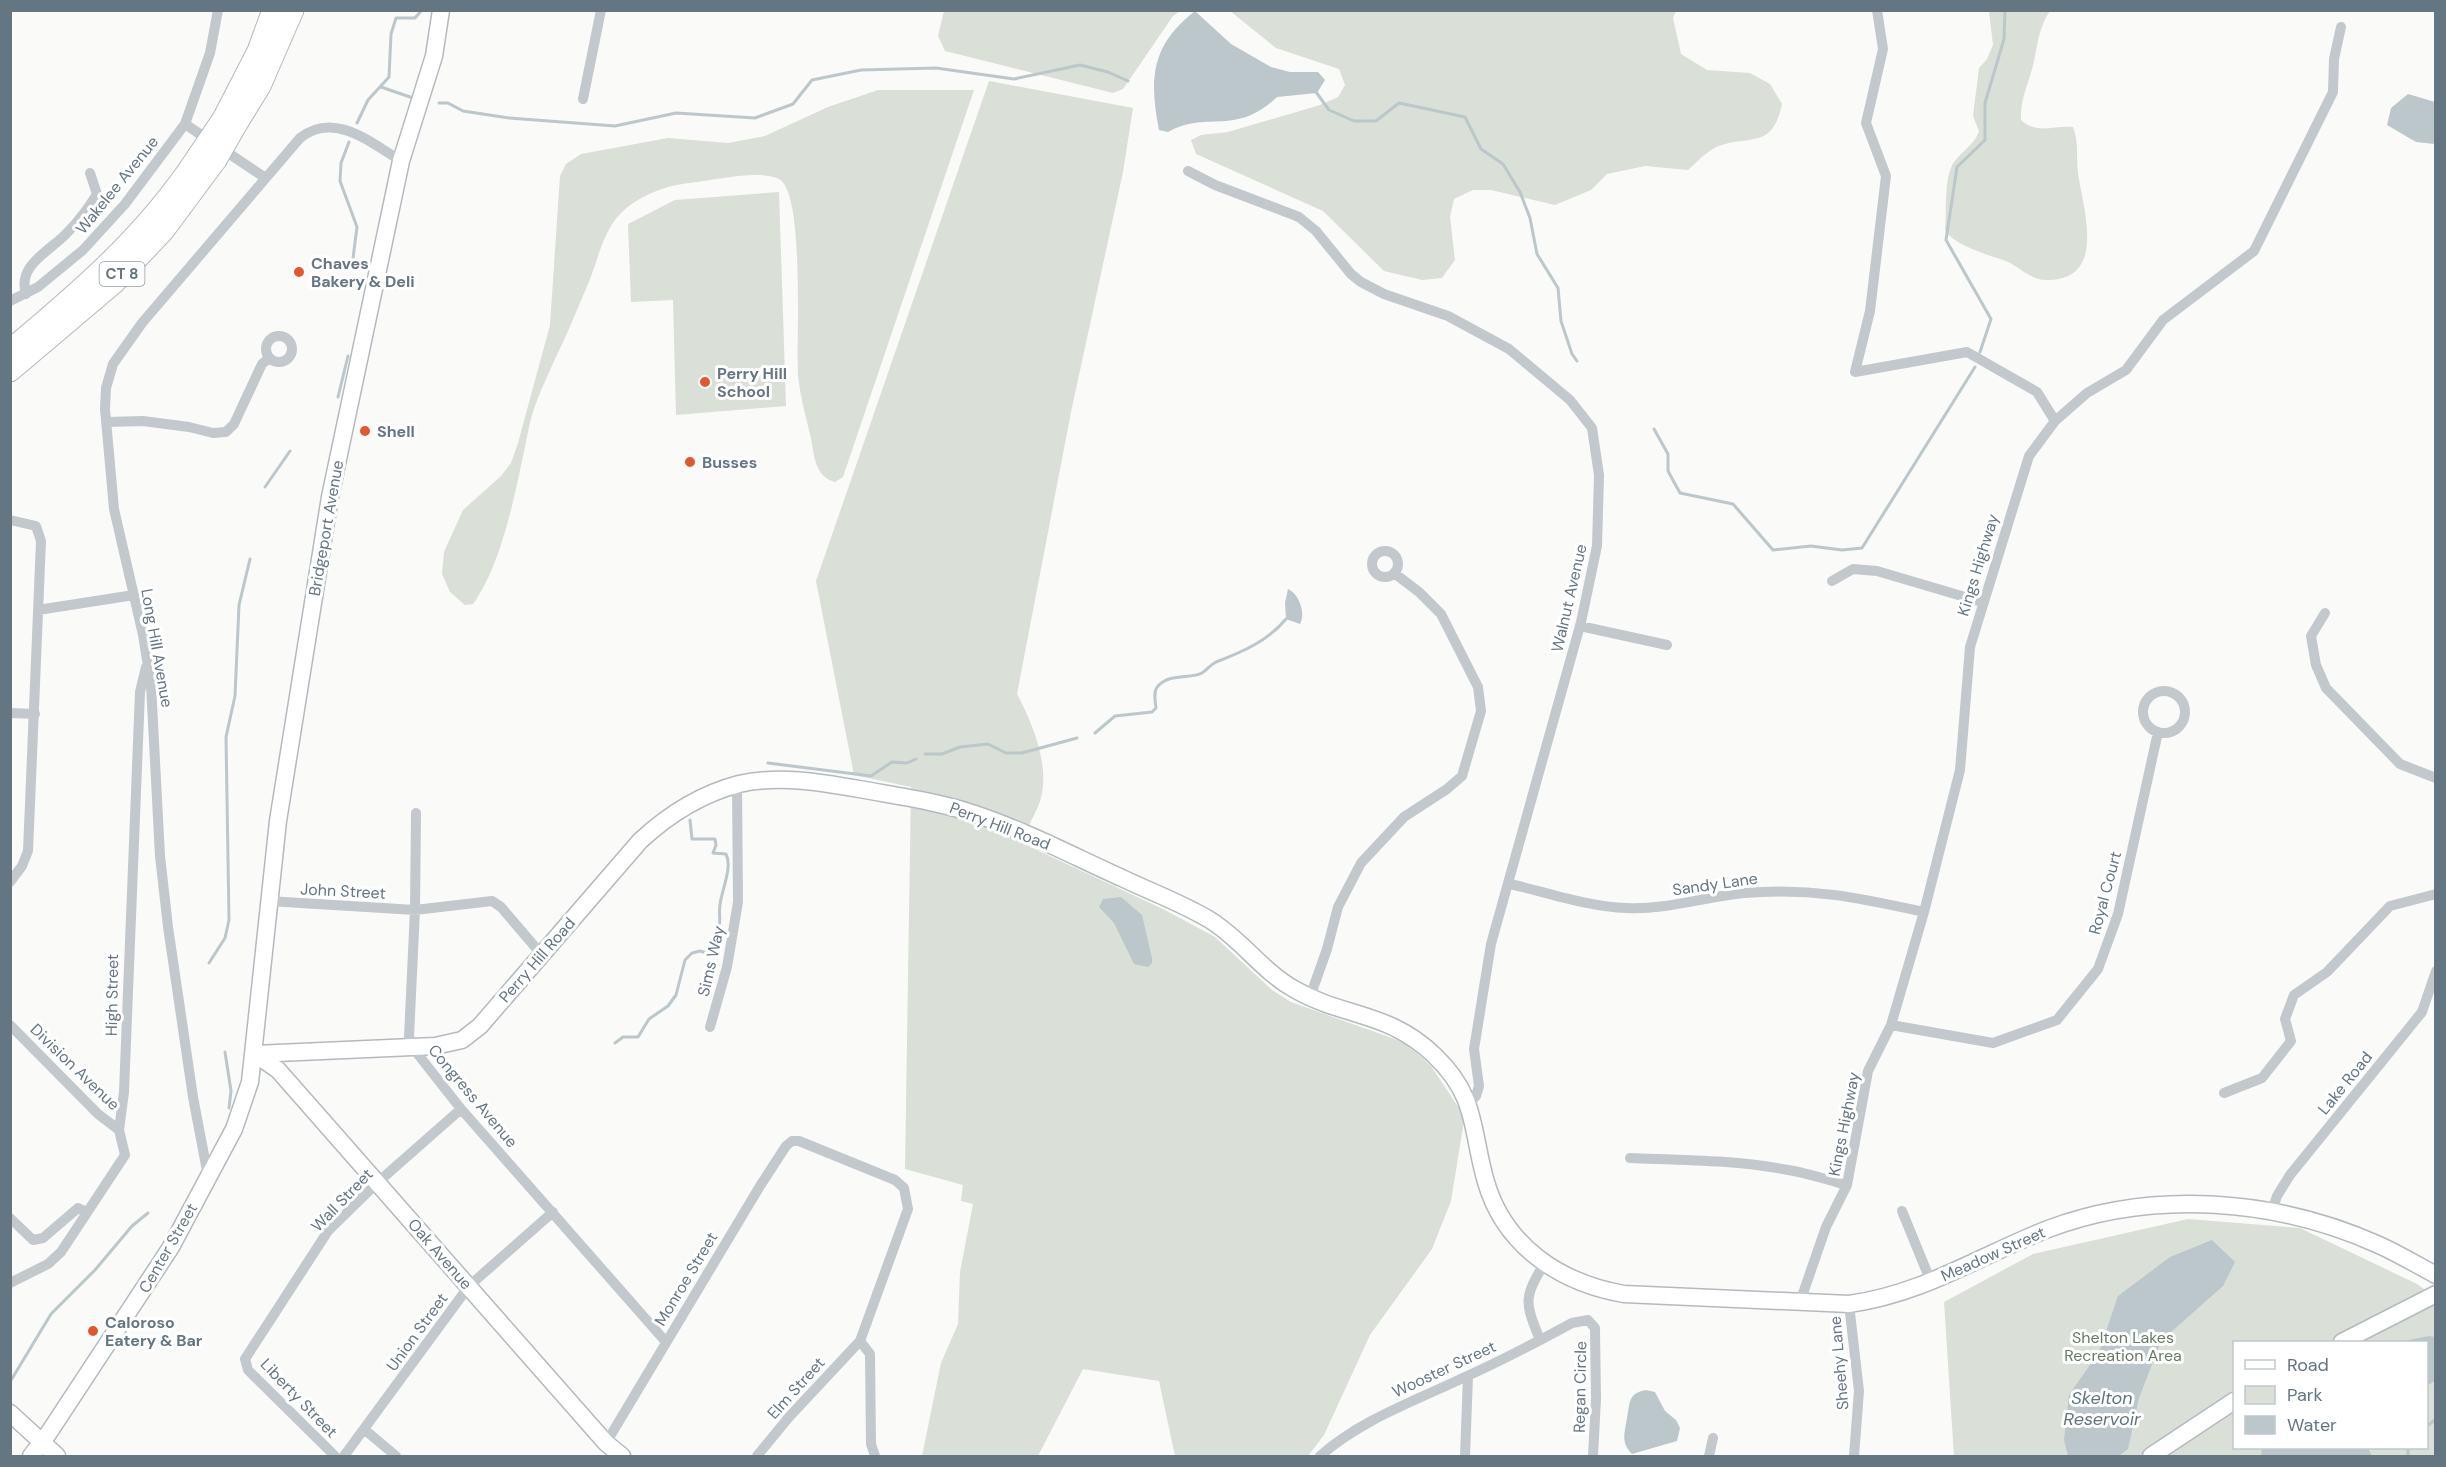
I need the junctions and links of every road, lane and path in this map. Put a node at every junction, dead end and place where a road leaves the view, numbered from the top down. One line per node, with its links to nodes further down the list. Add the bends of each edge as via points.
1 (218, 10): 10 (street, via 210,53)
2 (273, 10): 9 (highway, CT 8)
3 (293, 10): 9 (highway, CT 8, via 260,86)
4 (441, 10): 12 (street, Bridgeport Avenue, via 434,56)
5 (601, 10): 8 (street)
6 (1876, 10): 21 (street, via 1883,49 1866,123 1886,176 1870,311 1855,372 1966,352 2037,392)
7 (2340, 27): 21 (street, Kings Highway, via 2333,92 2254,251 2163,320 2126,370 2087,393)
8 (583, 99)
9 (230, 122): 11 (highway, CT 8, bridge)
10 (184, 124): 15 (street); 16 (street, Wakelee Avenue, via 124,204 83,250)
11 (207, 158): 18 (highway, CT 8, via 124,251); 20 (highway, CT 8, via 164,230 114,283)
12 (401, 161): 15 (street, Long Hill Avenue, via 340,128 325,125 314,128 289,148); 42 (street, Bridgeport Avenue, via 330,497)
13 (1188, 171): 30 (street, Walnut Avenue, via 1299,217 1361,282 1384,294 1448,315 1509,349 1583,415 1592,428 1599,475 1597,546)
14 (90, 173): 16 (street, via 97,194 71,228 28,271 24,282)
15 (264, 177): 22 (street, Long Hill Avenue, via 122,349 106,388)
16 (26, 294): 17 (street, Wakelee Avenue)
17 (10, 301)
18 (10, 350)
19 (269, 358): 22 (street, via 262,364 234,424 226,432 213,434 143,421)
20 (10, 371)
21 (2055, 421): 27 (street, Kings Highway, via 2029,456)
22 (106, 422): 26 (street, Long Hill Avenue, via 113,500)
23 (10, 520): 28 (street, via 36,526 41,541)
24 (1394, 573): 47 (street, via 1441,614 1478,687 1481,711 1462,776 1404,818 1361,863 1338,907)
25 (1832, 581): 27 (street, via 1853,568 1877,571)
26 (134, 596): 28 (street); 32 (street, Long Hill Avenue)
27 (1982, 602): 44 (street, Kings Highway, via 1970,647 1960,770)
28 (38, 610): 34 (street)
29 (2325, 613): 36 (street, via 2311,636 2316,665 2326,688 2400,764)
30 (1580, 626): 31 (street); 40 (street, Walnut Avenue)
31 (1667, 645)
32 (147, 660): 56 (street, High Street, via 141,692); 58 (street, Long Hill Avenue, via 164,900)
33 (10, 713): 34 (street)
34 (35, 714): 39 (street, via 28,851)
35 (2158, 732): 49 (street, Royal Court, via 2118,914 2098,969 2057,1020 1993,1043)
36 (2436, 778)
37 (737, 785): 45 (street, Perry Hill Road, via 690,803 657,826 626,856); 47 (street, Perry Hill Road, via 781,779 812,781 923,800 986,818 1196,912 1222,929 1278,979); 50 (street, Sims Way, via 738,902 727,967)
38 (416, 813): 43 (street, Congress Avenue)
39 (10, 882)
40 (1510, 884): 44 (street, Sandy Lane, via 1625,908 1793,890 1838,894); 54 (street, Walnut Avenue, via 1491,944 1478,1015 1474,1048 1479,1091)
41 (2436, 894): 53 (street, via 2390,906 2327,971 2294,995 2285,1019 2291,1041 2262,1078)
42 (268, 901): 43 (street, John Street); 52 (street, Bridgeport Avenue)
43 (416, 910): 45 (street, John Street, via 492,901); 51 (street, Congress Avenue, via 409,1037)
44 (1924, 912): 49 (street, Kings Highway)
45 (542, 955): 51 (street, Perry Hill Road, via 472,1033 451,1043)
46 (2436, 971): 62 (street, Lake Road, via 2422,1012 2290,1175)
47 (1310, 997): 54 (street, Perry Hill Road, via 1380,1019 1411,1035 1446,1068)
48 (10, 1025): 56 (street, Division Avenue, via 98,1114)
49 (1891, 1025): 60 (street, Kings Highway, via 1868,1071)
50 (710, 1027)
51 (412, 1048): 52 (street, Perry Hill Road); 55 (street, Congress Avenue)
52 (255, 1054): 58 (street, Center Street, via 240,1116); 59 (street, Oak Avenue, via 278,1070)
53 (2224, 1093)
54 (1468, 1104): 66 (street, Perry Hill Road, via 1486,1182 1498,1211 1516,1238)
55 (461, 1109): 59 (street, Wall Street); 64 (street, Congress Avenue)
56 (119, 1130): 63 (street, High Street, via 125,1155)
57 (1630, 1158): 60 (street, via 1754,1165)
58 (208, 1177): 85 (street, Center Street, via 153,1275)
59 (377, 1183): 70 (street, Oak Avenue); 79 (street, Wall Street, via 328,1232)
60 (1847, 1185): 72 (street, Kings Highway, via 1826,1227)
61 (1902, 1211): 68 (street)
62 (2272, 1211): 67 (street, Meadow Street, via 2358,1237); 68 (street, Meadow Street, via 2192,1204 2103,1213 2049,1229)
63 (87, 1212): 65 (street, via 78,1208 43,1238 33,1240); 69 (street, High Street, via 61,1252 48,1264)
64 (553, 1212): 70 (street, Union Street); 78 (street, Congress Avenue)
65 (10, 1218)
66 (1544, 1264): 72 (street, Meadow Street, via 1571,1280 1624,1294); 75 (street, via 1530,1288 1527,1308)
67 (2436, 1275)
68 (1931, 1282): 73 (street, Meadow Street, via 1880,1299)
69 (10, 1283)
70 (469, 1287): 83 (street, Union Street); 86 (street, Oak Avenue)
71 (2436, 1294): 77 (street)
72 (1800, 1302): 73 (street, Meadow Street)
73 (1849, 1304): 99 (street, Sheehy Lane, via 1859,1391)
74 (1588, 1320): 75 (street, Wooster Street, via 1572,1323); 97 (street, Regan Circle, via 1595,1328)
75 (1540, 1340): 80 (street, Wooster Street)
76 (860, 1341): 78 (street, Monroe Street, via 908,1209 908,1199 895,1180 792,1141); 93 (street, Elm Street); 94 (street, via 870,1354)
77 (2344, 1341)
78 (666, 1342): 86 (street, Monroe Street)
79 (245, 1359): 89 (street, Liberty Street, via 248,1370)
80 (1468, 1376): 95 (street, Wooster Street, via 1375,1418 1341,1437); 96 (street)
81 (2233, 1402): 100 (street)
82 (10, 1413): 85 (street)
83 (365, 1430): 90 (street, Union Street); 91 (street)
84 (1713, 1438): 98 (street)
85 (42, 1442): 87 (street, Center Street); 88 (street)
86 (606, 1443): 92 (street, Oak Avenue)
87 (31, 1456)
88 (57, 1456)
89 (335, 1456)
90 (345, 1456)
91 (396, 1456)
92 (622, 1456)
93 (757, 1456)
94 (875, 1456)
95 (1320, 1456)
96 (1465, 1456)
97 (1593, 1456)
98 (1709, 1456)
99 (1854, 1456)
100 (2151, 1456)

